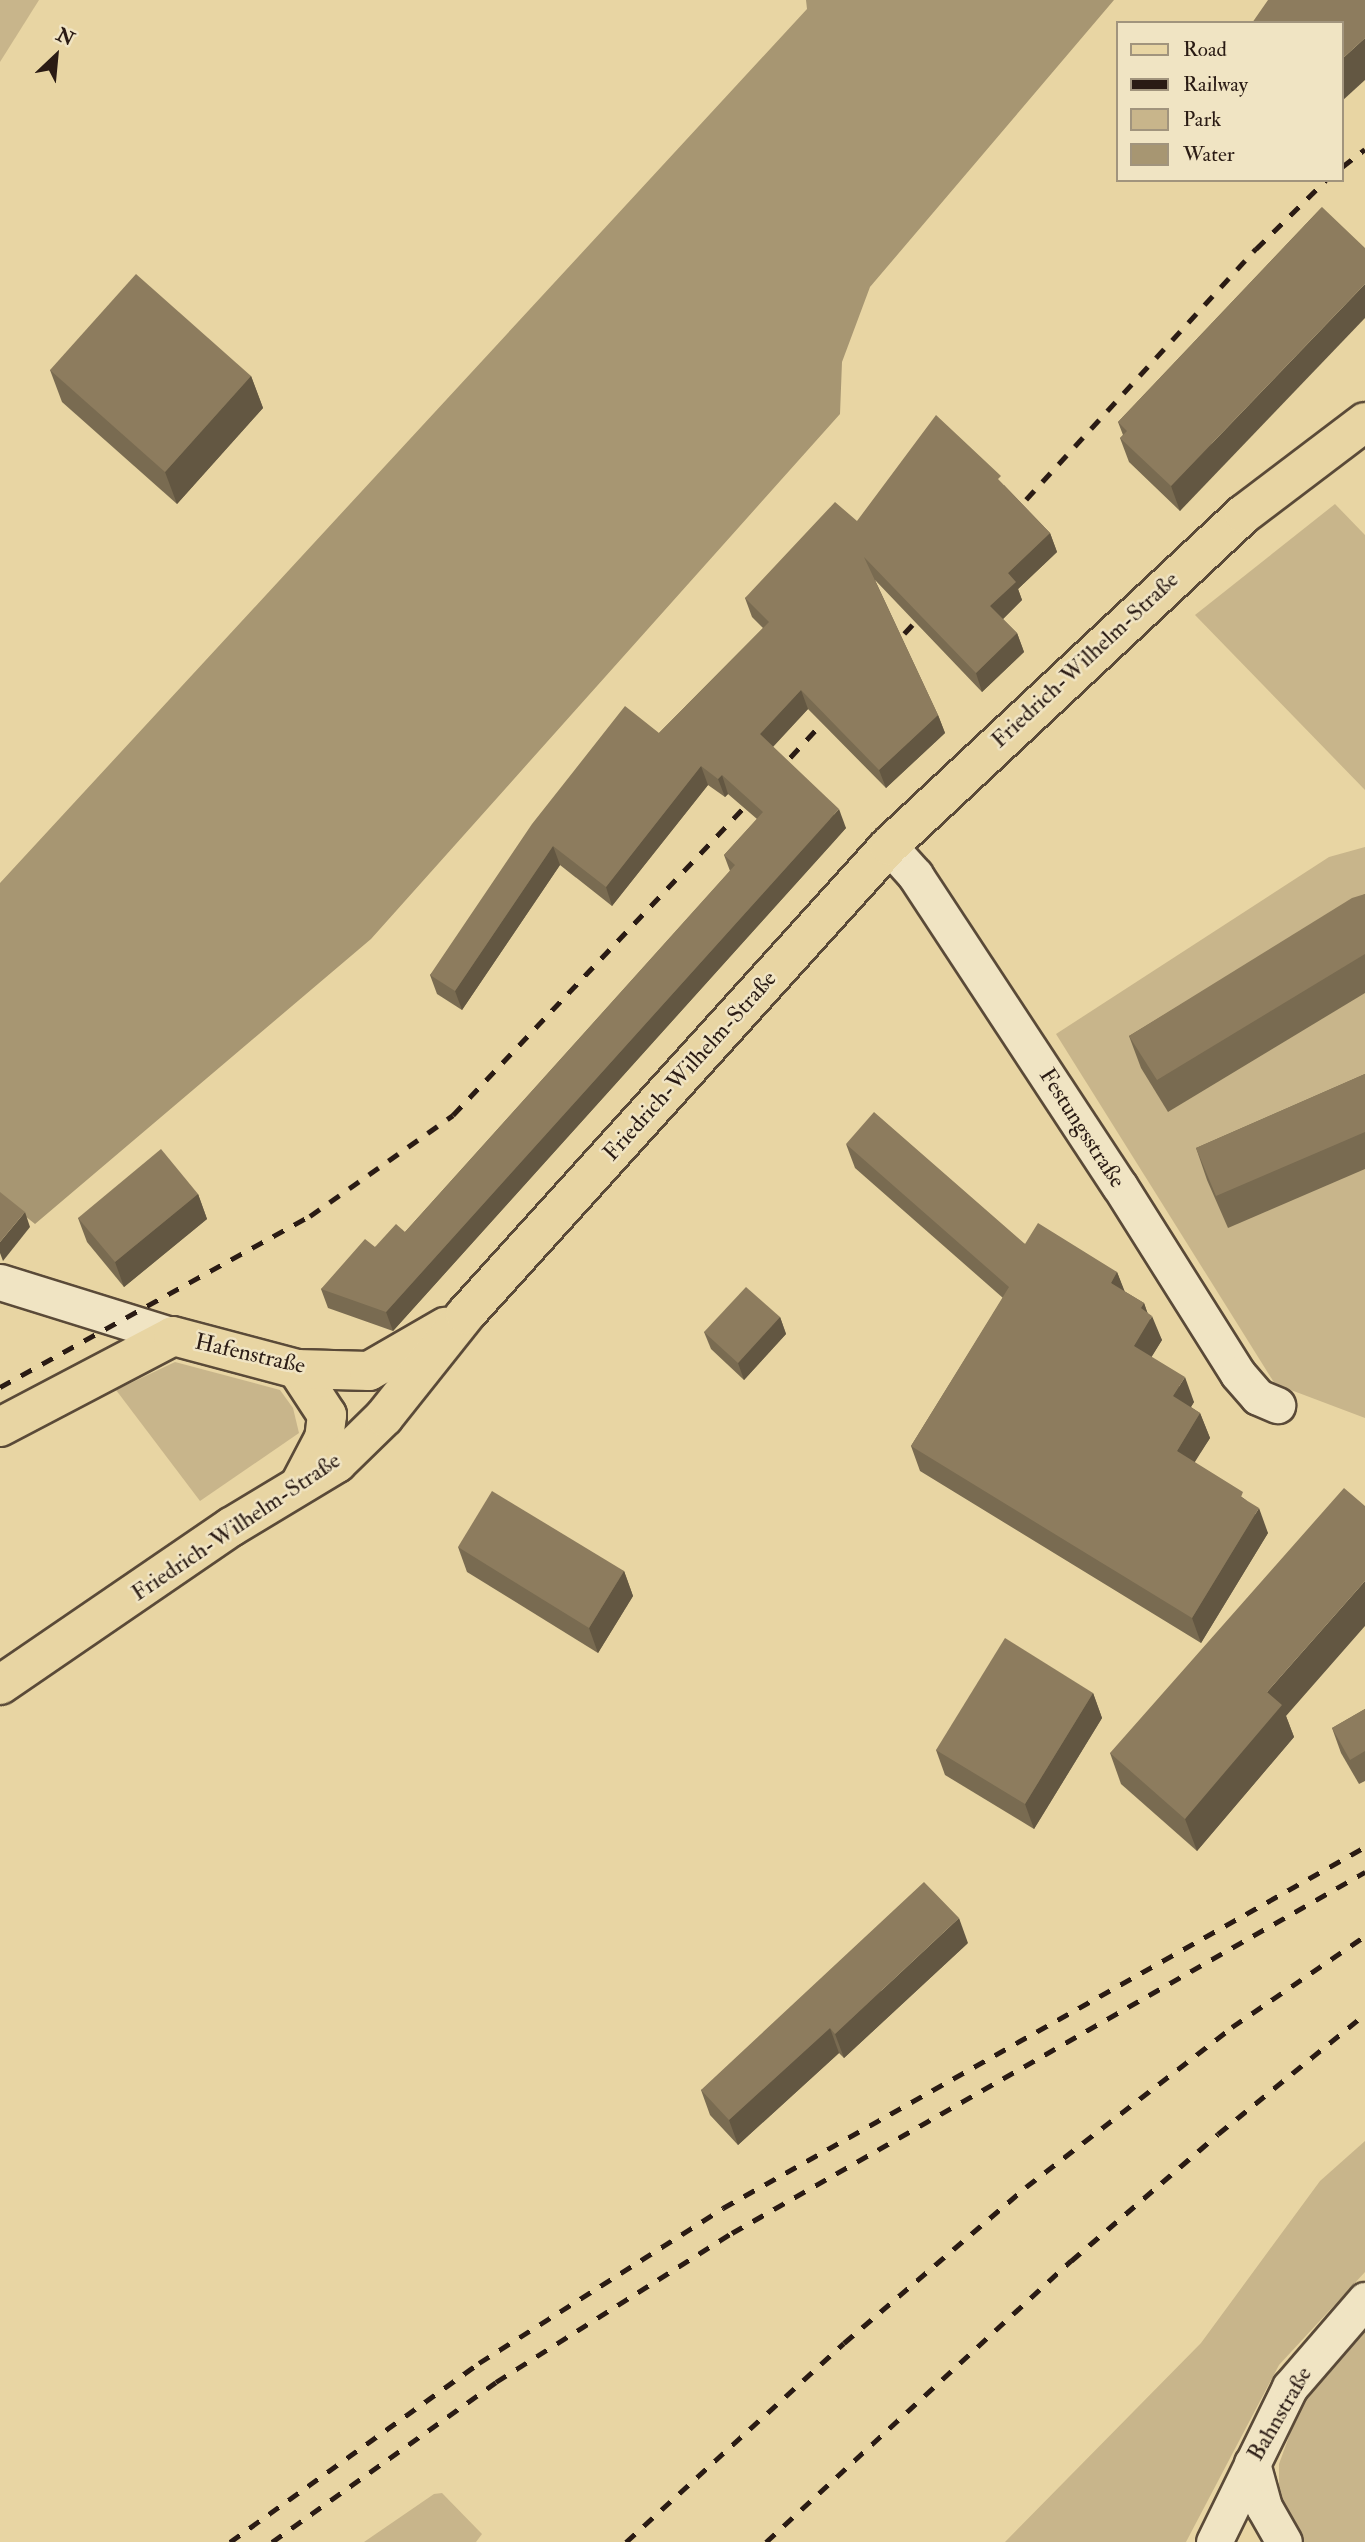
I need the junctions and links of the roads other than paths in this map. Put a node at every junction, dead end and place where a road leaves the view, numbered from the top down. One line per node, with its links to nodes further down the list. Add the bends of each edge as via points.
1 (1365, 422): 2 (main road, Friedrich-Wilhelm-Straße, via 1244,514)
2 (889, 846): 4 (main road, Friedrich-Wilhelm-Straße); 7 (street, Festungsstraße, via 915,876 1074,1116 1238,1374 1258,1397)
3 (0, 1282): 5 (street)
4 (465, 1315): 6 (main road, Hafenstraße, via 369,1371); 9 (main road, Friedrich-Wilhelm-Straße, via 384,1417 337,1463)
5 (173, 1336): 6 (main road, Hafenstraße); 8 (main road, Hafenstraße)
6 (297, 1369): 9 (main road, via 327,1415 324,1438)
7 (1277, 1405)
8 (0, 1427)
9 (300, 1482): 10 (main road, Friedrich-Wilhelm-Straße)
10 (0, 1685)
11 (1365, 2300): 12 (street, Bahnstraße, via 1290,2387)
12 (1252, 2463): 13 (street, Bahnstraße); 14 (street, via 1265,2507)
13 (1214, 2542)
14 (1284, 2542)

